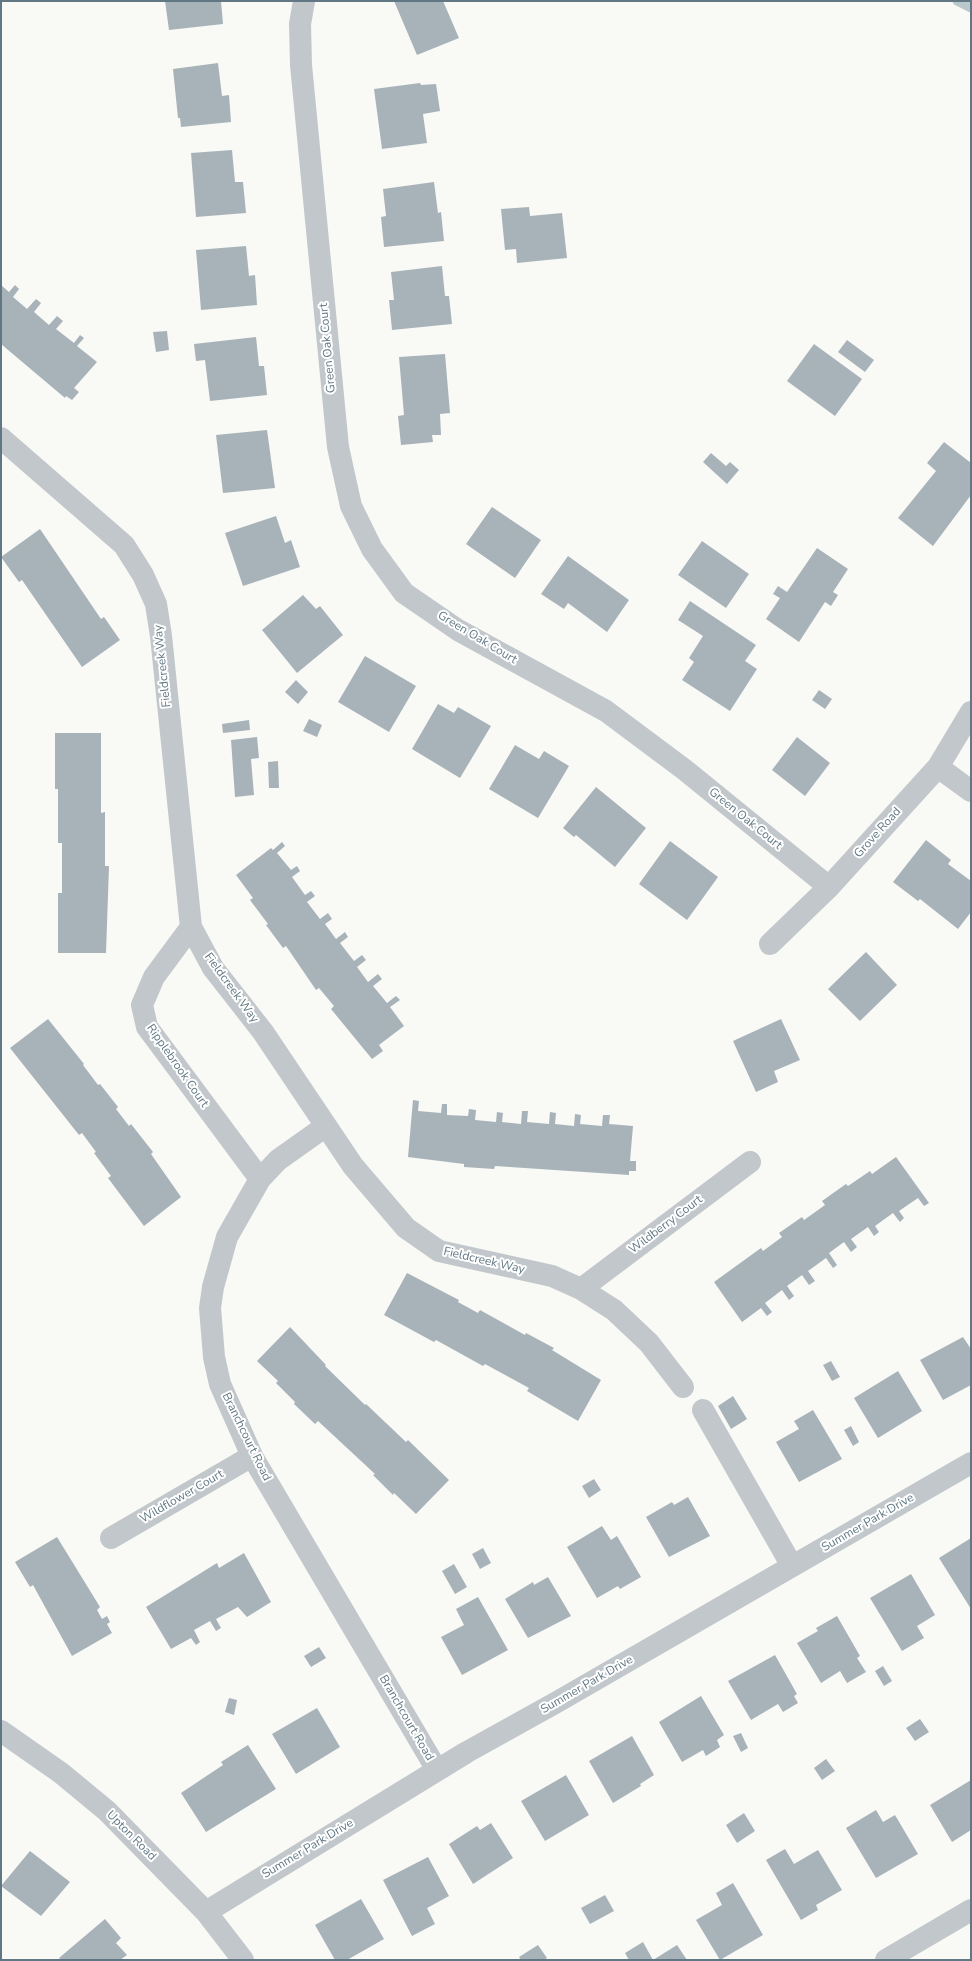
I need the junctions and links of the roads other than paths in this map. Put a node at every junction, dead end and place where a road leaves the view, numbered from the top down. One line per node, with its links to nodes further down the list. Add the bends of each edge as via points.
1 (304, 1): 6 (street, Green Oak Court, via 300,24 301,65 338,447 351,506 372,549 404,593 458,630 606,711 691,775)
2 (1, 438): 7 (street, Fieldcreek Way, via 124,545 143,574 156,604)
3 (971, 712): 4 (street, Grove Road)
4 (938, 767): 5 (street); 6 (street, Grove Road)
5 (971, 792)
6 (829, 887): 8 (street, Grove Road)
7 (191, 927): 9 (street, Fieldcreek Way, via 213,968 263,1032); 11 (street, Ripplebrook Court, via 154,977 142,1005 147,1027)
8 (770, 944)
9 (326, 1126): 11 (street, Branchcourt Road, via 278,1160); 12 (street, Fieldcreek Way, via 353,1166 406,1228 439,1251 552,1276)
10 (750, 1162): 12 (street, Wildberry Court)
11 (260, 1179): 15 (street, Branchcourt Road, via 227,1237 210,1308 214,1357 220,1384)
12 (581, 1289): 13 (street, Fieldcreek Way, via 614,1310 649,1343)
13 (683, 1387)
14 (703, 1410): 18 (street)
15 (252, 1456): 17 (street, Wildflower Court); 20 (street, Branchcourt Road)
16 (971, 1463): 18 (street, Summer Park Drive)
17 (111, 1538)
18 (792, 1566): 20 (street, Summer Park Drive)
19 (1, 1731): 22 (street, Upton Road, via 61,1773 107,1811)
20 (437, 1770): 22 (street, Summer Park Drive)
21 (971, 1910): 24 (street)
22 (206, 1912): 23 (street, Upton Road)
23 (243, 1960)
24 (886, 1960)

